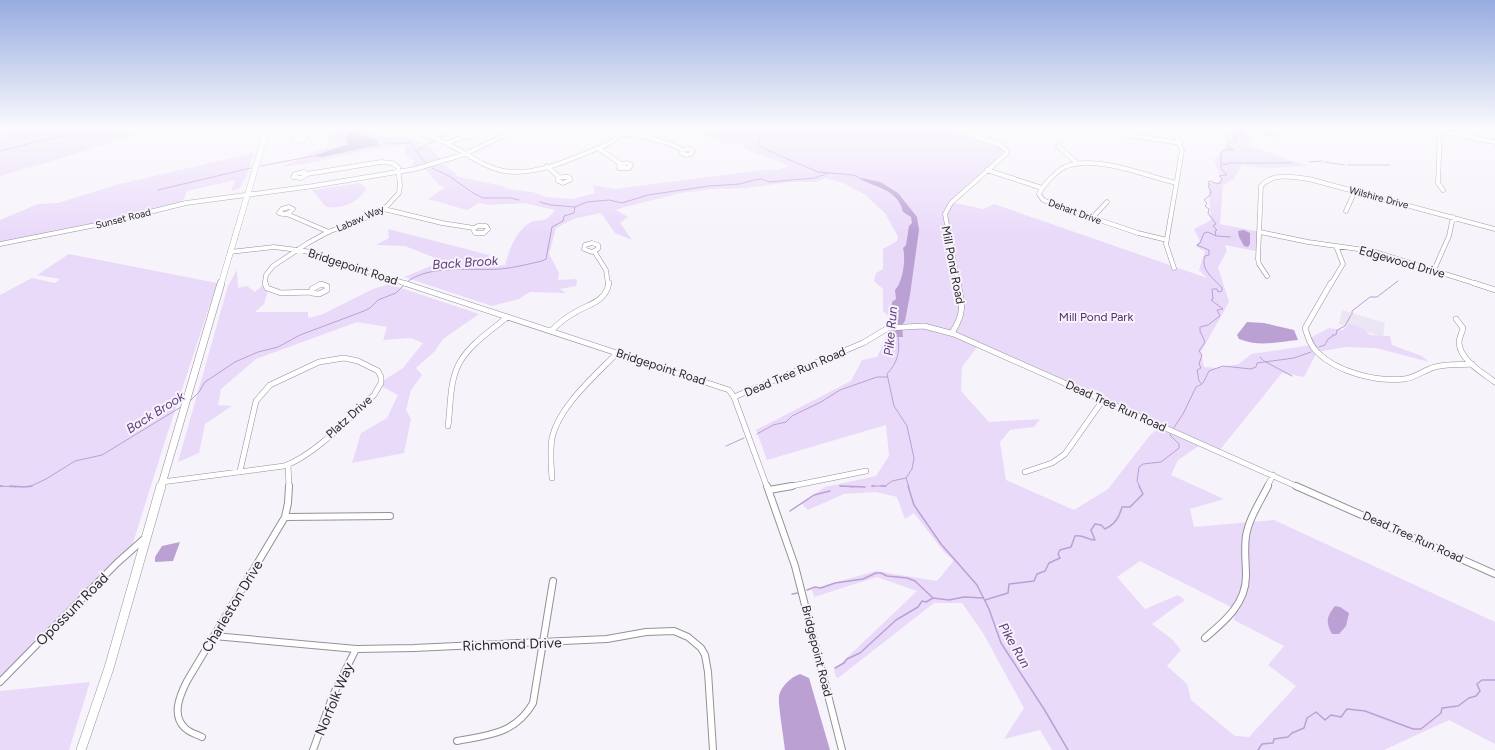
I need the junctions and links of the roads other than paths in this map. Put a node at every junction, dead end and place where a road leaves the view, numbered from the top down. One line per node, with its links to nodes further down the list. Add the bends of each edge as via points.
1 (256, 164): 20 (highway)
2 (368, 164): 14 (street)
3 (395, 164): 13 (street)
4 (433, 164): 13 (street, Sunset Road)
5 (485, 164): 11 (street, via 506,171 524,171)
6 (553, 164): 11 (street)
7 (994, 164): 12 (street, Mill Pond Road)
8 (1078, 164): 16 (street, Dehart Drive, via 1100,165); 17 (street, Dehart Drive, via 1068,166)
9 (1180, 164): 16 (street)
10 (1439, 164): 18 (street, via 1438,183)
11 (547, 166): 15 (street)
12 (987, 170): 17 (street); 45 (street, Mill Pond Road, via 951,202 945,214 962,306 961,317)
13 (398, 172): 20 (street, Sunset Road); 22 (street, Labaw Way, via 401,187 394,201)
14 (307, 174)
15 (560, 178)
16 (1176, 183): 31 (street)
17 (1042, 188): 26 (street, Dehart Drive, via 1039,194 1044,201)
18 (1443, 190)
19 (1355, 191): 23 (street); 25 (street, Wilshire Drive); 30 (street, Wilshire Drive, via 1300,177 1266,180 1261,186)
20 (247, 195): 32 (street, Sunset Road, via 177,205 101,224); 36 (highway)
21 (1107, 202): 26 (street)
22 (384, 209): 27 (street); 29 (street, Labaw Way)
23 (1346, 211)
24 (287, 214): 29 (street)
25 (1453, 217): 28 (street, Wilshire Drive); 38 (street)
26 (1092, 218): 31 (street, Dehart Drive)
27 (474, 228)
28 (1495, 229)
29 (329, 232): 34 (street, Labaw Way)
30 (1260, 232): 33 (street, Edgewood Drive); 39 (street, Wilshire Drive, via 1259,264)
31 (1167, 240): 37 (street, via 1167,250)
32 (0, 244)
33 (1336, 246): 38 (street, Edgewood Drive, via 1372,251); 47 (street, via 1343,264 1305,328 1307,339 1322,356 1348,370 1383,379 1410,378 1442,366)
34 (298, 249): 36 (street, Bridgepoint Road, via 267,247); 41 (street, Labaw Way, via 271,268 265,281 268,288 279,293); 42 (street, Bridgepoint Road)
35 (594, 251): 44 (street, via 606,269 608,290 603,298 564,318)
36 (230, 252): 58 (highway)
37 (1174, 268)
38 (1434, 270): 40 (street, Edgewood Drive)
39 (1267, 276)
40 (1495, 290)
41 (311, 292)
42 (507, 317): 44 (street, Bridgepoint Road); 51 (street, via 468,351 460,362 454,382)
43 (1456, 319): 47 (street, via 1463,328 1460,349)
44 (551, 331): 46 (street, Bridgepoint Road)
45 (954, 334): 49 (street, Dead Tree Run Road, via 928,327 889,328 863,343); 50 (street, Dead Tree Run Road)
46 (617, 353): 49 (street, Bridgepoint Road, via 723,387); 57 (street, via 567,408 557,424 551,448)
47 (1472, 364): 48 (street)
48 (1495, 382)
49 (734, 397): 59 (street, Bridgepoint Road)
50 (1103, 400): 55 (street, via 1065,454 1052,463); 56 (street, Dead Tree Run Road)
51 (448, 426)
52 (288, 464): 53 (street, Platz Drive); 53 (street, Platz Drive, via 309,453 374,395 381,383 378,371 354,360 339,358 319,362 270,385 256,401); 60 (street, Charleston Drive, via 290,503)
53 (240, 471): 58 (street, Platz Drive)
54 (866, 471): 59 (street)
55 (1025, 472)
56 (1273, 475): 63 (street, Dead Tree Run Road); 66 (street, via 1246,536 1246,584 1243,592 1224,623)
57 (552, 478)
58 (162, 482): 62 (highway)
59 (769, 490): 75 (street, Bridgepoint Road, via 799,580)
60 (285, 516): 61 (street); 65 (street, Charleston Drive)
61 (390, 516)
62 (147, 537): 69 (street, Opossum Road, via 117,563); 72 (highway, via 109,668)
63 (1495, 574)
64 (553, 581): 67 (street)
65 (214, 636): 68 (street, Richmond Drive); 70 (street, Charleston Drive, via 187,681 180,696 178,709 183,726 192,733)
66 (1205, 638)
67 (543, 643): 68 (street, Richmond Drive); 71 (street, via 533,703 523,720 507,730); 74 (street, Richmond Drive, via 607,639 666,630 688,636 701,648 707,660)
68 (356, 649): 73 (street, Norfolk Way, via 333,695)
69 (0, 682)
70 (202, 736)
71 (458, 741)
72 (81, 750)
73 (313, 750)
74 (713, 750)
75 (842, 750)

